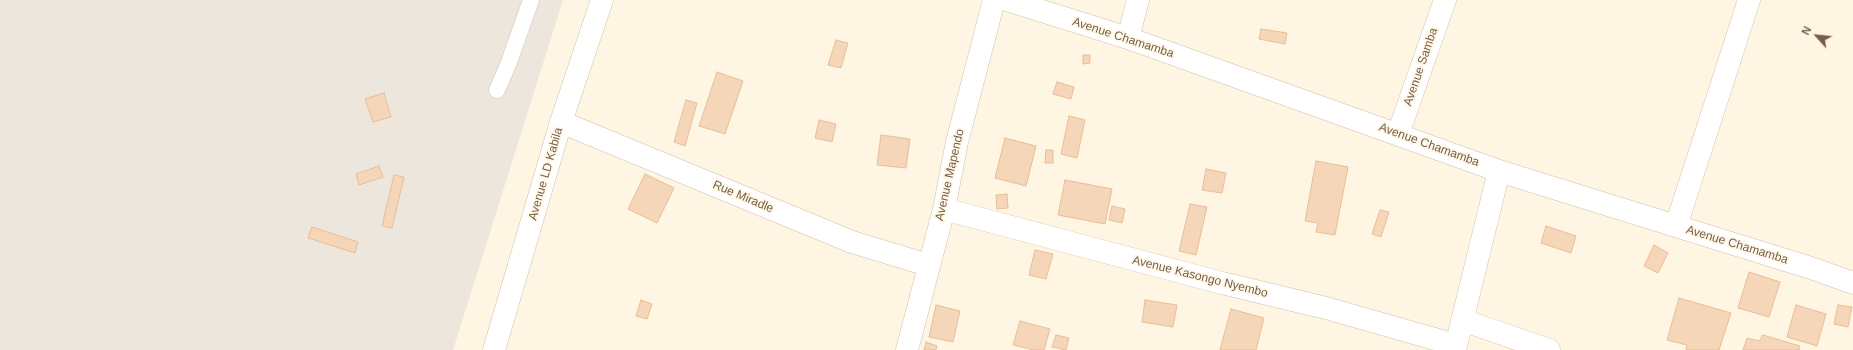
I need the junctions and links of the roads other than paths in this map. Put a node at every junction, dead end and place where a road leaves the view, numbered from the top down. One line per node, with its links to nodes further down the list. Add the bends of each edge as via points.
1 (531, 0): 9 (lane)
2 (602, 0): 10 (street, Avenue LD Kabila)
3 (994, 0): 13 (street, Avenue Mapendo, via 957,142)
4 (1007, 0): 8 (street, Avenue Chamamba)
5 (1138, 0): 8 (street)
6 (1445, 0): 11 (street, Avenue Samba)
7 (1749, 0): 14 (street)
8 (1128, 38): 11 (street, Avenue Chamamba)
9 (497, 90)
10 (561, 122): 15 (street, Rue Miradle, via 852,242); 19 (street, Avenue LD Kabila)
11 (1398, 134): 12 (street, Avenue Chamamba)
12 (1499, 171): 14 (street, Avenue Chamamba); 17 (street)
13 (944, 209): 15 (street, Avenue Mapendo); 18 (street, Avenue Kasongo Nyembo, via 1326,308)
14 (1676, 226): 16 (street, Avenue Chamamba)
15 (928, 265): 20 (street, Avenue Mapendo)
16 (1853, 283)
17 (1462, 320): 18 (street); 21 (street)
18 (1455, 348)
19 (494, 350)
20 (906, 350)
21 (1550, 350)

